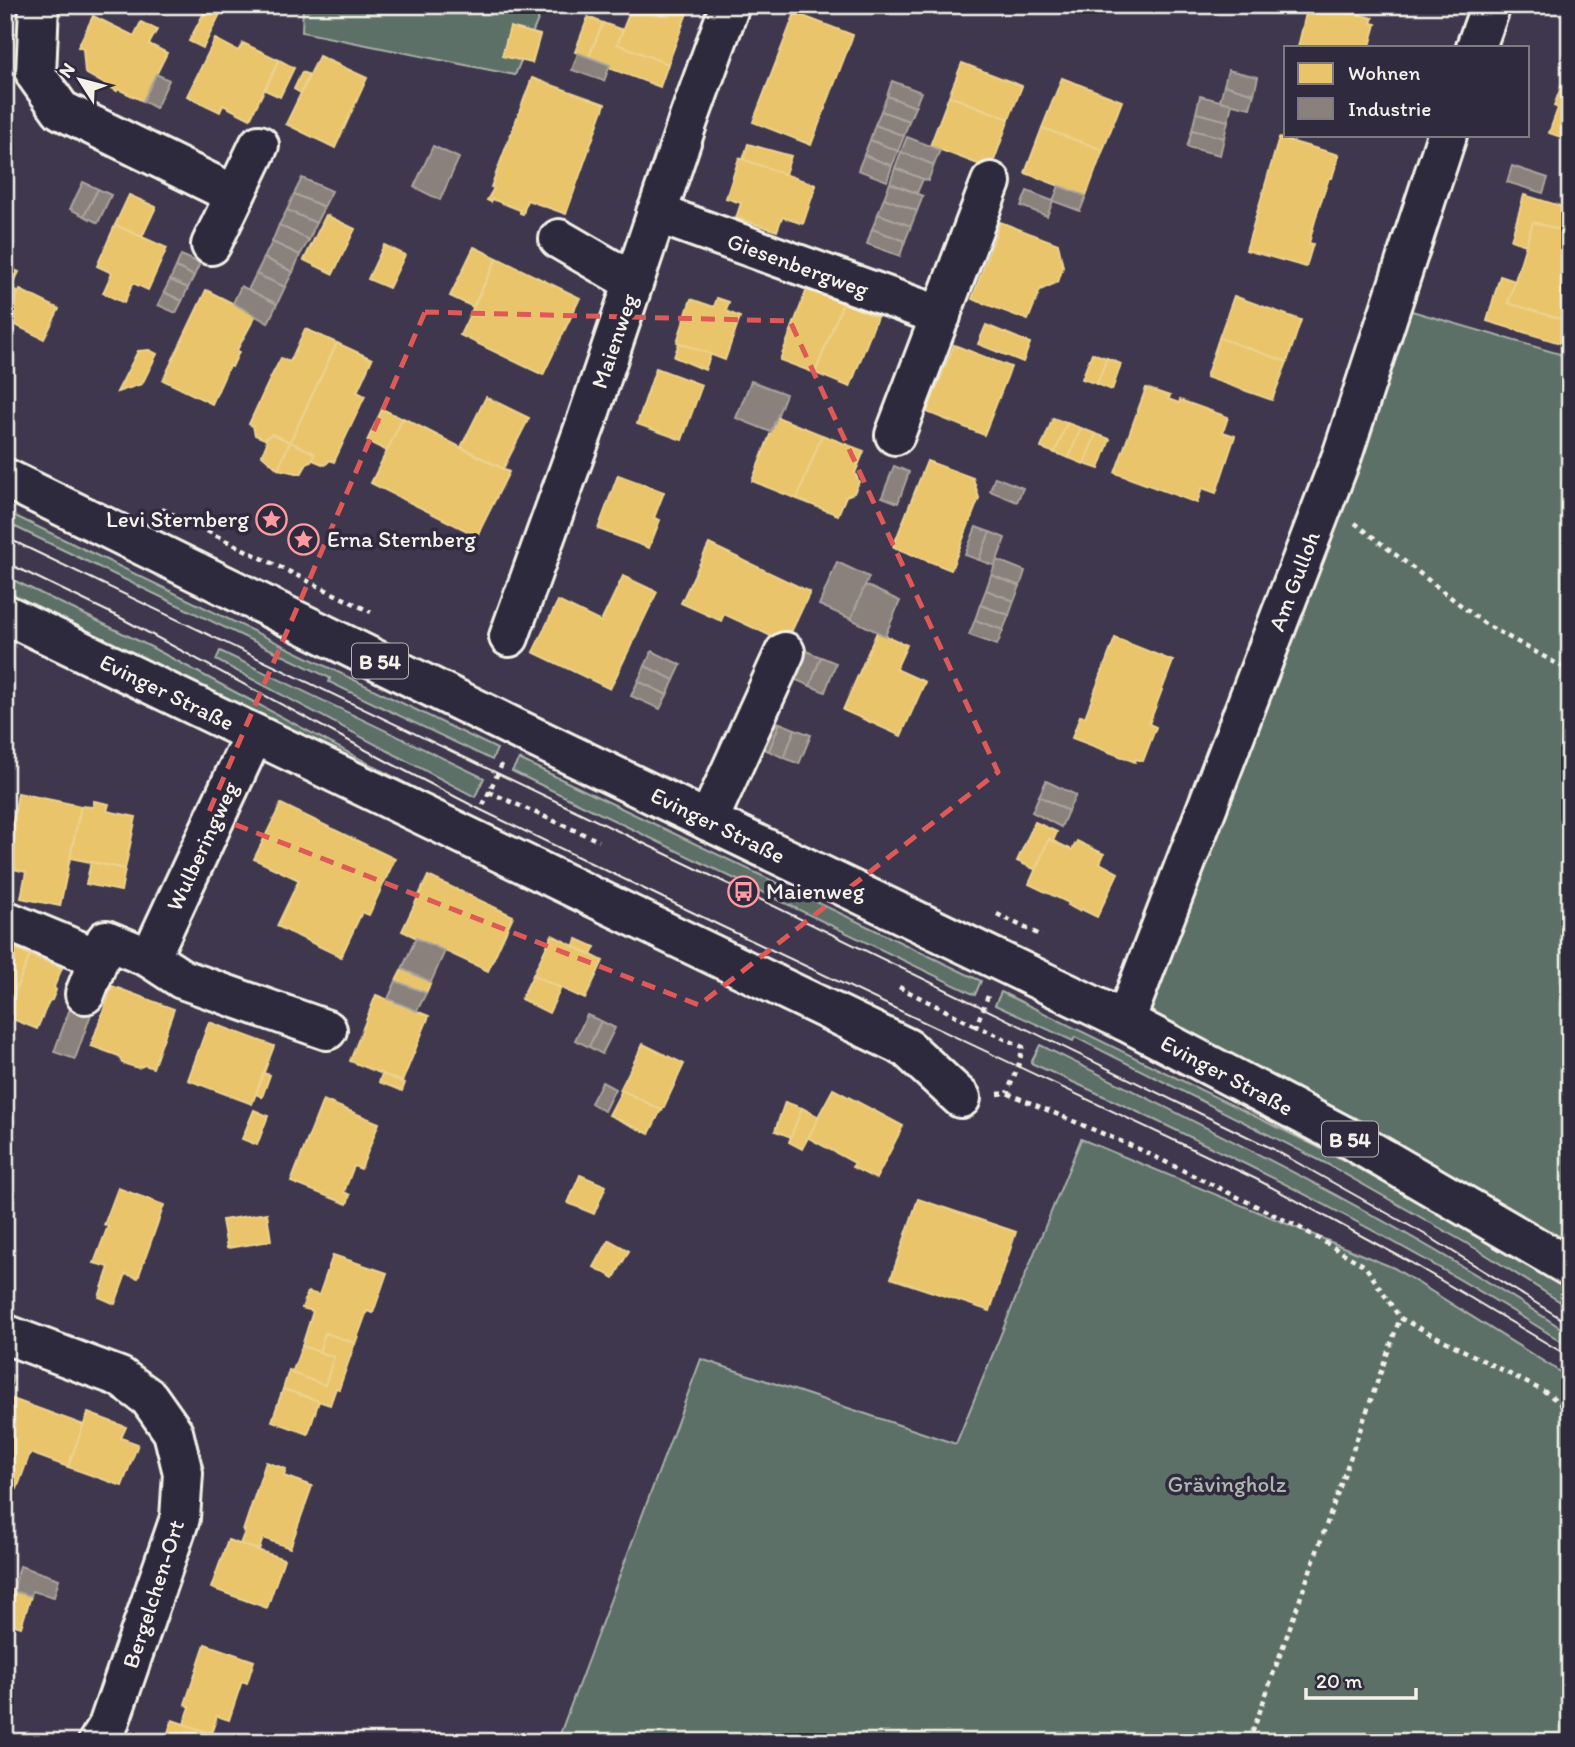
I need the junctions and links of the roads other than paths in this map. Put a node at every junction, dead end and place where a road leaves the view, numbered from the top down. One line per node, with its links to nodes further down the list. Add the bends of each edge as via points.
1 (38, 5): 8 (street, via 36,75 61,110)
2 (730, 5): 9 (street, Maienweg)
3 (1491, 5): 4 (street)
4 (1476, 46)
5 (1447, 136): 25 (street, Am Gulloh, via 1343,453)
6 (259, 145): 8 (street)
7 (992, 182): 13 (street)
8 (236, 195): 11 (street)
9 (656, 214): 12 (street, Maienweg); 13 (street, Giesenbergweg)
10 (559, 239): 12 (street, Maienweg)
11 (211, 245)
12 (633, 282): 17 (street, Maienweg)
13 (940, 316): 14 (street)
14 (895, 435)
15 (5, 478): 20 (street, Evinger Straße / B 54)
16 (5, 614): 19 (street, Evinger Straße)
17 (509, 637)
18 (785, 652): 20 (street)
19 (254, 734): 23 (street, Wulberingweg); 27 (street, Evinger Straße, via 907,1048)
20 (708, 821): 25 (street, Evinger Straße / B 54)
21 (5, 920): 22 (street)
22 (103, 950): 23 (street); 24 (street)
23 (150, 958): 26 (street, via 183,979)
24 (85, 995)
25 (1125, 1021): 28 (street, Evinger Straße / B 54, via 1350,1139)
26 (327, 1030)
27 (961, 1098)
28 (1570, 1267)
29 (5, 1334): 30 (street, Bergelchen-Ort, via 120,1377 149,1398 173,1432 183,1473 180,1518 108,1726)
30 (97, 1742)

